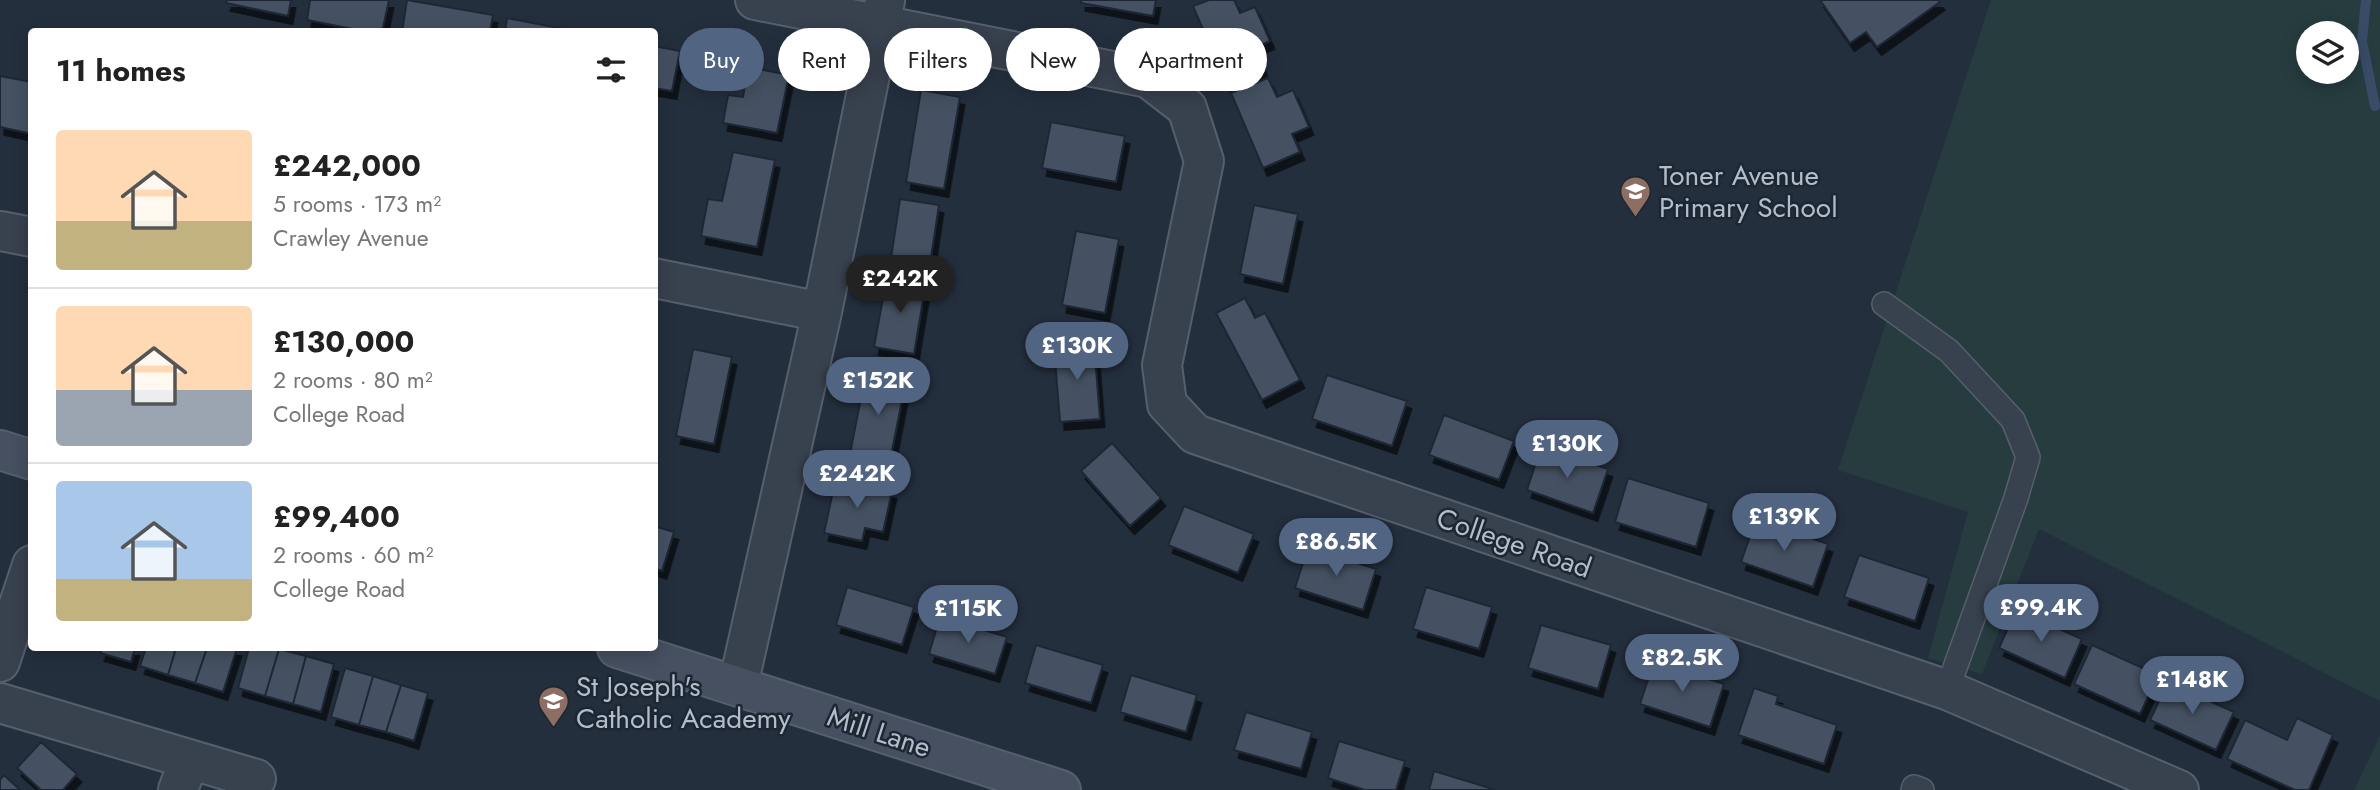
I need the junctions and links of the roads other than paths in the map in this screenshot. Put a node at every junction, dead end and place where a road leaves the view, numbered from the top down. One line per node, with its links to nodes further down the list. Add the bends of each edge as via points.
1 (755, 0): 2 (street, College Road)
2 (883, 12): 7 (street); 14 (street, College Road, via 1148,78 1187,108 1204,161 1162,365 1167,404 1195,435)
3 (0, 232): 4 (street)
4 (28, 236)
5 (658, 279): 7 (street)
6 (1884, 304): 14 (lane, via 1948,351 2013,420 2028,457)
7 (822, 312): 13 (street)
8 (0, 450): 9 (main road)
9 (28, 459)
10 (28, 577): 12 (street)
11 (626, 651): 13 (main road, Mill Lane)
12 (0, 663)
13 (738, 687): 18 (main road, Mill Lane)
14 (1947, 690): 21 (street, College Road)
15 (0, 703): 16 (street)
16 (183, 775): 17 (street)
17 (256, 779)
18 (1061, 790)
19 (1913, 790): 20 (lane)
20 (1922, 790)
21 (2179, 790)

